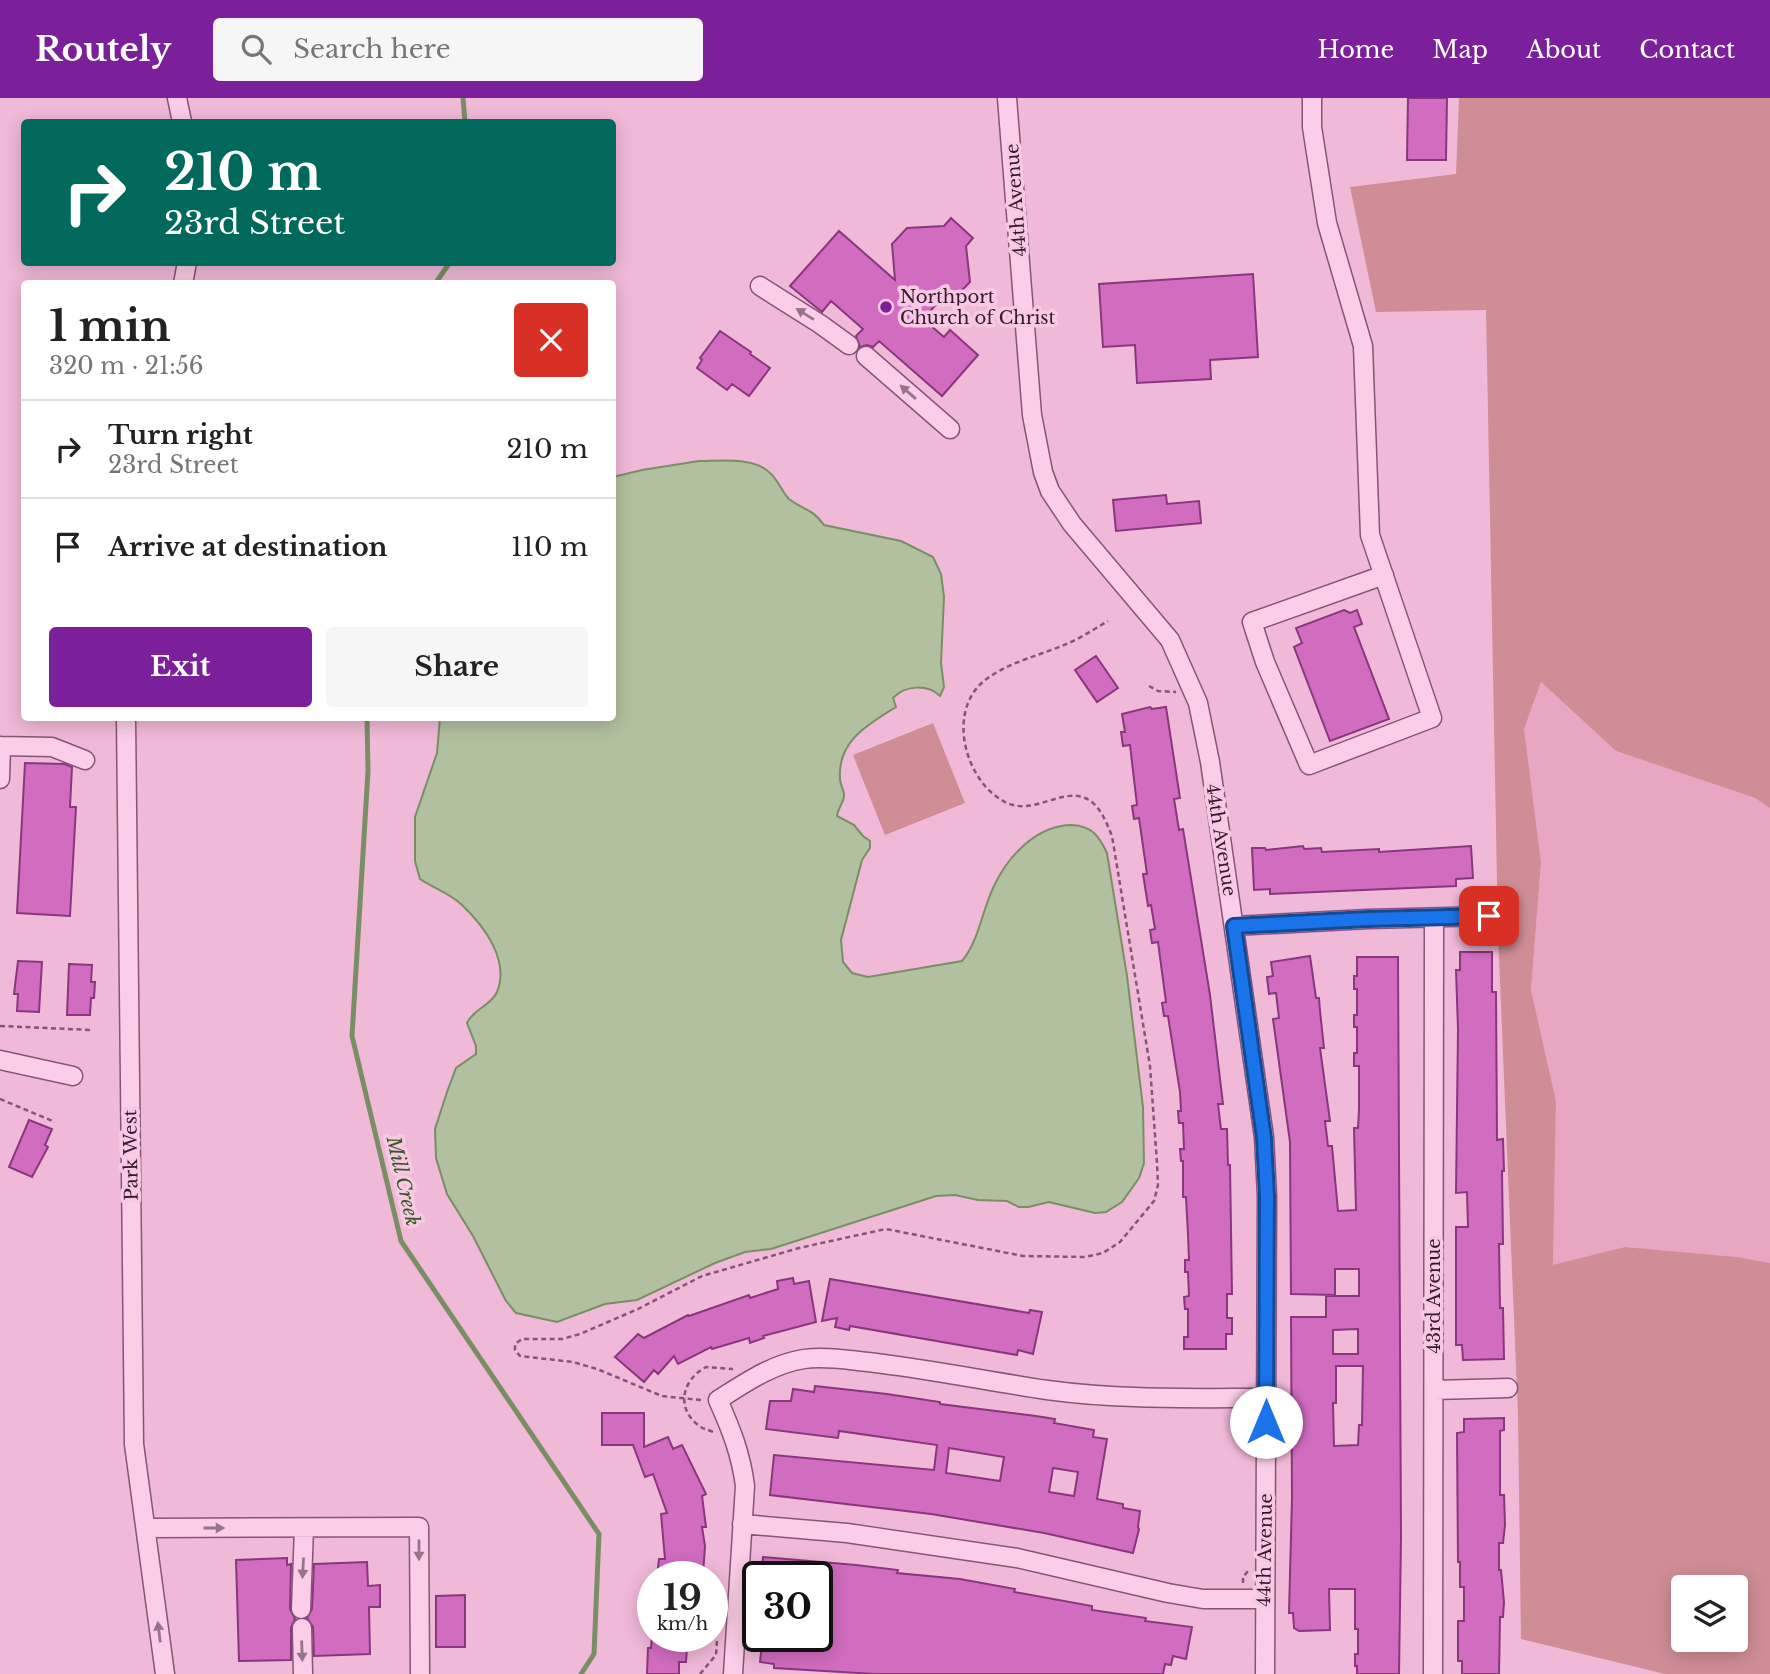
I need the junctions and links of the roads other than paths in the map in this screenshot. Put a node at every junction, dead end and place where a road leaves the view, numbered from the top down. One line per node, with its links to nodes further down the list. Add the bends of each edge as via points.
1 (177, 98): 4 (street)
2 (1007, 98): 16 (street, 44th Avenue, via 1032,415 1040,463 1050,491 1072,524 1170,640 1191,684 1203,722)
3 (1312, 98): 9 (street, via 1327,223 1363,346 1370,535)
4 (181, 119)
5 (760, 286): 6 (street, one-way to 5)
6 (849, 345)
7 (866, 356): 8 (street, one-way to 7)
8 (950, 429)
9 (1384, 575): 9 (street, via 1432,718 1309,765 1252,621)
10 (126, 721): 23 (street, Park West, via 134,1444)
11 (1, 746): 12 (street, via 52,747); 13 (street)
12 (85, 760)
13 (0, 779)
14 (1489, 916): 15 (street)
15 (1434, 918): 16 (street); 20 (street, 43rd Avenue)
16 (1234, 926): 21 (street, 44th Avenue, via 1264,1138)
17 (0, 1060): 18 (street)
18 (73, 1076)
19 (1508, 1388): 20 (street)
20 (1434, 1390): 33 (street, 43rd Avenue)
21 (1265, 1398): 22 (street, via 1092,1396 888,1364 805,1359 757,1376 718,1400 742,1462); 25 (street, 44th Avenue)
22 (742, 1524): 25 (street, via 930,1544 1203,1599); 31 (street)
23 (146, 1528): 24 (street, one-way to 24); 28 (street, Park West, one-way to 23)
24 (304, 1528): 26 (street, one-way to 26); 30 (street, one-way to 30, via 419,1527)
25 (1264, 1599): 32 (street, 44th Avenue)
26 (301, 1609)
27 (302, 1629): 29 (street, one-way to 29)
28 (165, 1674)
29 (303, 1674)
30 (420, 1674)
31 (733, 1674)
32 (1265, 1674)
33 (1433, 1674)

